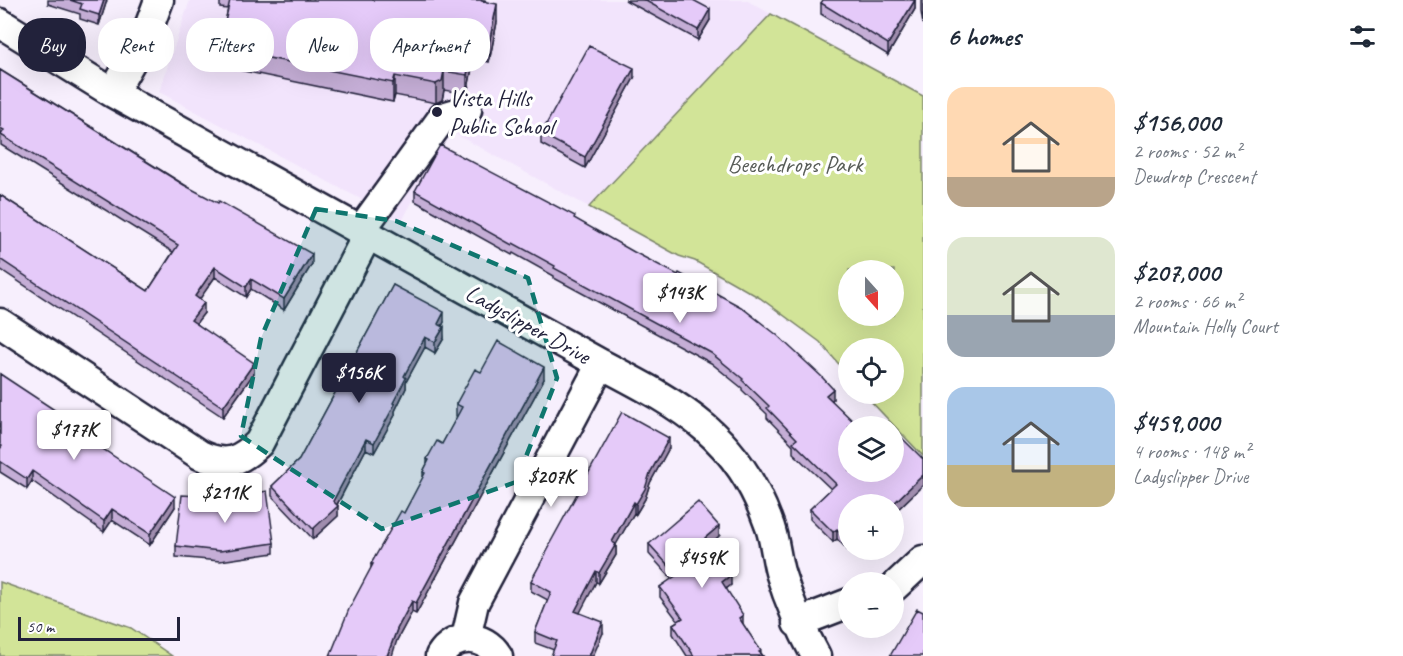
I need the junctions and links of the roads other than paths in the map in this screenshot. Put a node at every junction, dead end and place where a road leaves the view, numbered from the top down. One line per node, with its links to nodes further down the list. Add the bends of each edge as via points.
1 (159, 0): 3 (street, via 146,35)
2 (0, 23): 3 (street, Ladyslipper Drive)
3 (113, 93): 5 (street, Ladyslipper Drive)
4 (467, 110): 5 (street, via 443,117)
5 (365, 232): 6 (street, via 259,443 230,462 215,462 200,455); 7 (street, Ladyslipper Drive)
6 (0, 323)
7 (601, 364): 11 (street, Ladyslipper Drive, via 660,395 692,417 729,451 754,489 771,529); 12 (street, via 474,603)
8 (923, 560): 9 (street)
9 (904, 577)
10 (838, 607): 11 (street)
11 (797, 622): 15 (street, Ladyslipper Drive)
12 (466, 638): 13 (street, via 447,647); 14 (street, via 479,639)
13 (440, 656)
14 (498, 656)
15 (816, 656)

